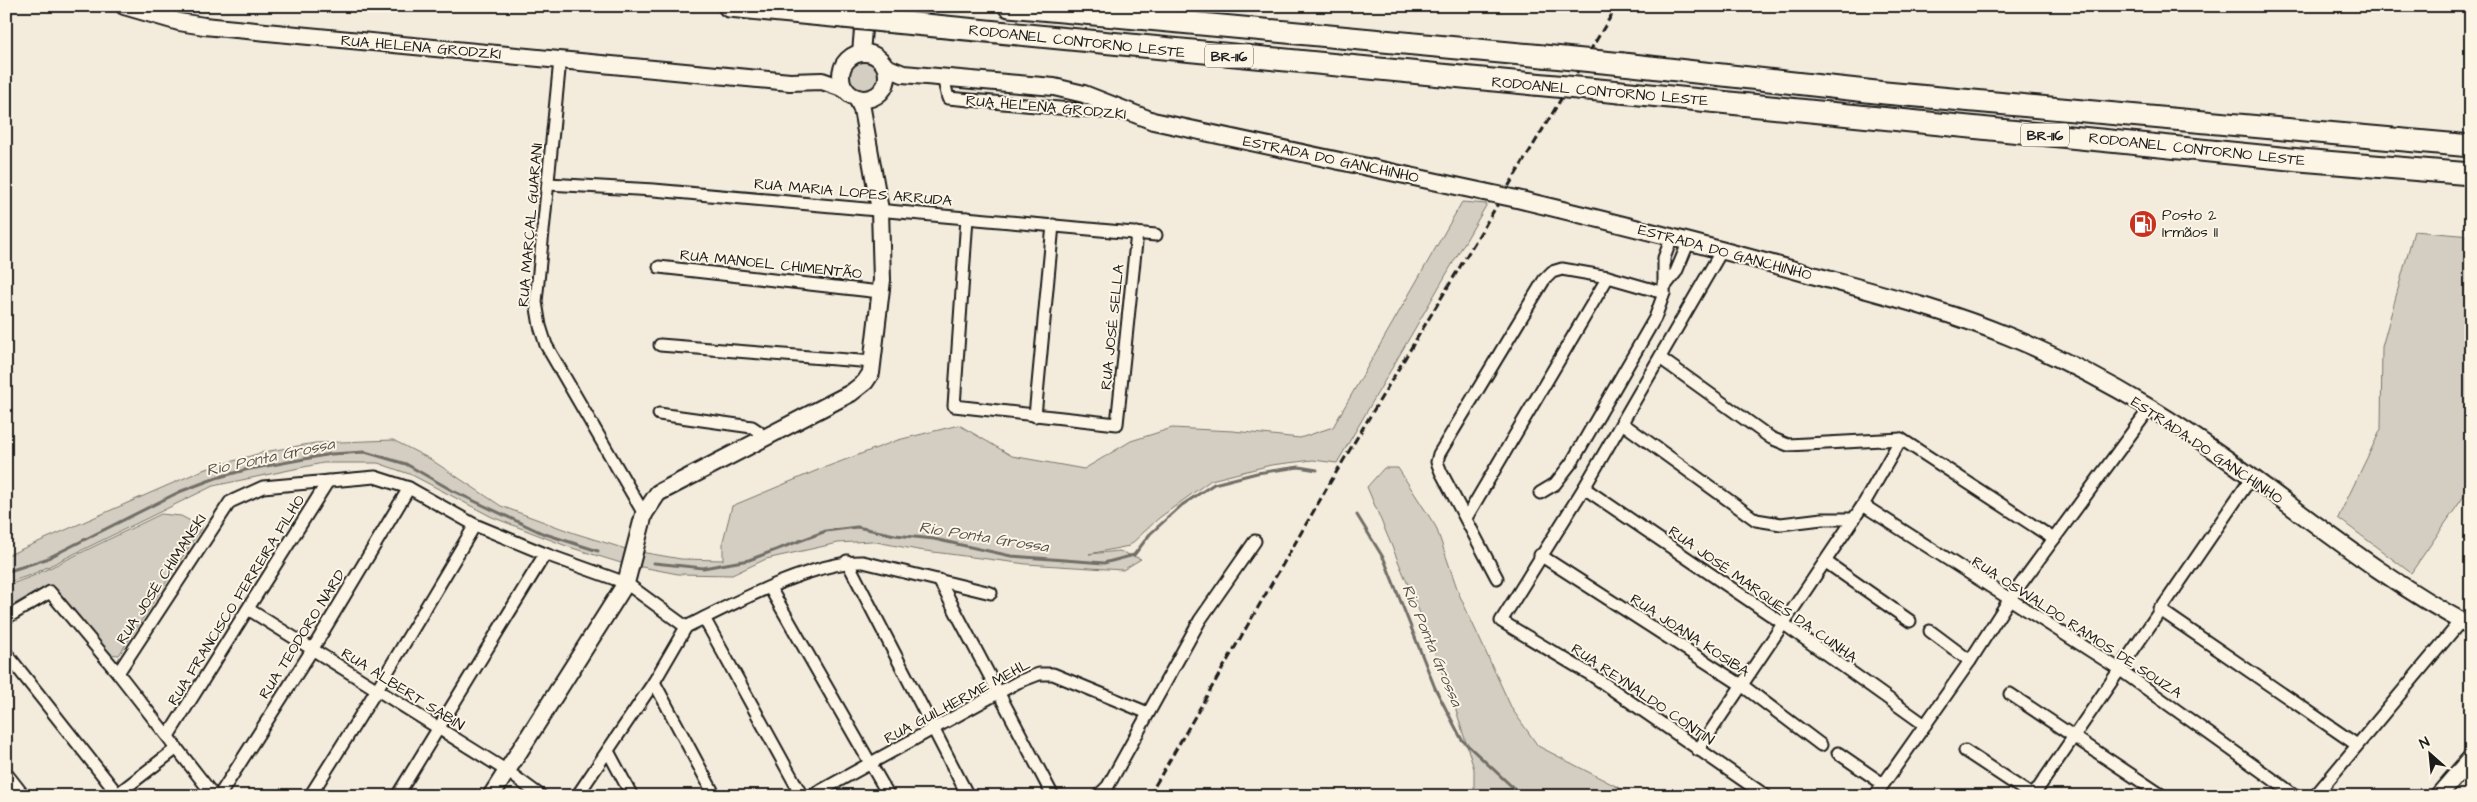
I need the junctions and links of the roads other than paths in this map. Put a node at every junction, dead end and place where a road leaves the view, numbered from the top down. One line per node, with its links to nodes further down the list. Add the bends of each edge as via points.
1 (124, 6): 6 (street, RUA HELENA GRODZKI, via 204,26)
2 (729, 6): 12 (highway, RODOANEL CONTORNO LESTE / BR-116, bridge)
3 (864, 6): 5 (street)
4 (1009, 6): 11 (highway, RODOANEL CONTORNO LESTE / BR-116, bridge, via 1543,56 1885,93)
5 (862, 53): 7 (street, via 850,57); 9 (street, via 878,57)
6 (560, 60): 8 (street, RUA HELENA GRODZKI); 13 (street, RUA MARÇAL GUARANI)
7 (842, 68): 8 (street, RUA HELENA GRODZKI, via 821,73); 10 (street, via 842,82)
8 (720, 75): 10 (street, RUA HELENA GRODZKI, via 790,82 822,81)
9 (887, 75): 10 (street, via 879,94); 19 (street, ESTRADA DO GANCHINHO, bridge, via 1054,87 1084,94 1135,115 1517,199)
10 (858, 99): 14 (street)
11 (2471, 146)
12 (2471, 174)
13 (548, 184): 14 (street, RUA MARIA LOPES ARRUDA); 43 (street, RUA MARÇAL GUARANI, via 536,302 540,326 546,345)
14 (880, 210): 15 (street, RUA MARIA LOPES ARRUDA); 27 (street)
15 (967, 218): 16 (street, RUA MARIA LOPES ARRUDA); 33 (street, via 954,406)
16 (1053, 226): 17 (street, RUA MARIA LOPES ARRUDA); 33 (street)
17 (1137, 233): 18 (street, RUA MARIA LOPES ARRUDA); 33 (street, RUA JOSÉ SELLA, via 1117,424)
18 (1156, 235)
19 (1672, 237): 20 (street, ESTRADA DO GANCHINHO); 23 (street)
20 (1689, 241): 21 (street, ESTRADA DO GANCHINHO); 24 (street)
21 (1722, 250): 29 (street); 31 (street, ESTRADA DO GANCHINHO, via 1908,302 1990,329 2051,356)
22 (658, 267): 27 (street, RUA MANOEL CHIMENTÃO)
23 (1664, 267): 24 (street, via 1673,267); 26 (street)
24 (1676, 272): 26 (street)
25 (1608, 277): 26 (street); 44 (street); 44 (street, via 1562,269 1552,272 1544,280 1439,454 1437,462 1441,472)
26 (1665, 289): 41 (street, via 1655,318 1572,462 1555,484)
27 (880, 292): 30 (street)
28 (660, 346): 30 (street)
29 (1660, 358): 34 (street); 36 (street, via 1771,438 1788,444)
30 (873, 362): 35 (street, via 865,382 851,393)
31 (2150, 408): 37 (street, ESTRADA DO GANCHINHO); 47 (street)
32 (659, 414): 35 (street, via 752,427)
33 (1035, 416)
34 (1622, 422): 40 (street); 45 (street, via 1756,520 1781,524)
35 (762, 438): 43 (street, via 658,493)
36 (1901, 439): 42 (street); 47 (street)
37 (2251, 478): 59 (street); 65 (street, ESTRADA DO GANCHINHO, via 2392,580)
38 (328, 481): 39 (street, via 375,477); 60 (street, RUA FRANCISCO FERREIRA FILHO); 72 (street, RUA JOSÉ CHIMANSKI, via 263,488 230,502)
39 (409, 488): 46 (street); 68 (street, RUA TEODORO NARD)
40 (1584, 488): 50 (street); 64 (street, RUA JOSÉ MARQUES DA CUNHA)
41 (1540, 493)
42 (1863, 505): 45 (street); 58 (street, RUA OSWALDO RAMOS DE SOUZA)
43 (644, 514): 55 (street)
44 (1466, 518): 53 (street)
45 (1854, 519): 52 (street)
46 (475, 525): 49 (street); 75 (street)
47 (2054, 539): 58 (street)
48 (1255, 541): 78 (street, via 1200,620)
49 (545, 554): 55 (street); 81 (street)
50 (1540, 555): 74 (street, RUA JOANA KOSIBA); 87 (street, RUA REYNALDO CONTIN, via 1500,621 1593,676)
51 (847, 562): 54 (street, via 863,562); 56 (street); 80 (street)
52 (1826, 562): 63 (street); 64 (street)
53 (1497, 578)
54 (939, 580): 57 (street); 76 (street)
55 (626, 583): 66 (street); 93 (street)
56 (770, 588): 62 (street); 92 (street)
57 (991, 593)
58 (2009, 600): 70 (street); 71 (street, RUA OSWALDO RAMOS DE SOUZA)
59 (2160, 609): 71 (street); 84 (street)
60 (248, 610): 68 (street, RUA ALBERT SABIN); 83 (street, RUA FRANCISCO FERREIRA FILHO)
61 (6, 618): 72 (street, via 50,592)
62 (704, 618): 66 (street); 107 (street)
63 (1910, 621)
64 (1784, 624): 74 (street); 79 (street, RUA JOSÉ MARQUES DA CUNHA)
65 (2466, 624): 84 (street)
66 (686, 626): 73 (street)
67 (1930, 631): 70 (street)
68 (312, 650): 75 (street, RUA ALBERT SABIN); 99 (street, RUA TEODORO NARD)
69 (6, 653): 96 (street)
70 (1970, 661): 79 (street)
71 (2119, 669): 82 (street); 117 (street, RUA OSWALDO RAMOS DE SOUZA)
72 (118, 673): 83 (street)
73 (654, 682): 88 (street); 106 (street)
74 (1743, 686): 85 (street, RUA JOANA KOSIBA); 87 (street)
75 (376, 691): 81 (street, RUA ALBERT SABIN); 100 (street)
76 (1000, 692): 78 (street, RUA GUILHERME MEHL, via 1045,673); 80 (street, RUA GUILHERME MEHL); 111 (street)
77 (2010, 694): 82 (street)
78 (1148, 713): 112 (street, via 1108,786)
79 (1925, 725): 95 (street)
80 (933, 729): 92 (street, RUA GUILHERME MEHL); 110 (street)
81 (439, 730): 93 (street, RUA ALBERT SABIN); 101 (street)
82 (2074, 735): 115 (street); 116 (street)
83 (168, 736): 86 (street)
84 (2357, 744): 118 (street)
85 (1821, 745)
86 (177, 748): 96 (street); 98 (street)
87 (1698, 750): 113 (street, RUA REYNALDO CONTIN)
88 (608, 751): 104 (street); 105 (street)
89 (1965, 751): 115 (street)
90 (1838, 753): 95 (street)
91 (2471, 758): 119 (street)
92 (871, 763): 108 (street, RUA GUILHERME MEHL); 109 (street)
93 (507, 771): 102 (street); 103 (street, RUA ALBERT SABIN)
94 (8, 781): 97 (street)
95 (1883, 784): 114 (street)
96 (117, 795)
97 (24, 796)
98 (214, 796)
99 (219, 796)
100 (310, 796)
101 (397, 796)
102 (491, 796)
103 (541, 796)
104 (577, 796)
105 (632, 796)
106 (714, 796)
107 (802, 796)
108 (811, 796)
109 (889, 796)
110 (968, 796)
111 (1053, 796)
112 (1098, 796)
113 (1766, 796)
114 (1875, 796)
115 (2033, 796)
116 (2163, 796)
117 (2296, 796)
118 (2315, 796)
119 (2438, 796)

